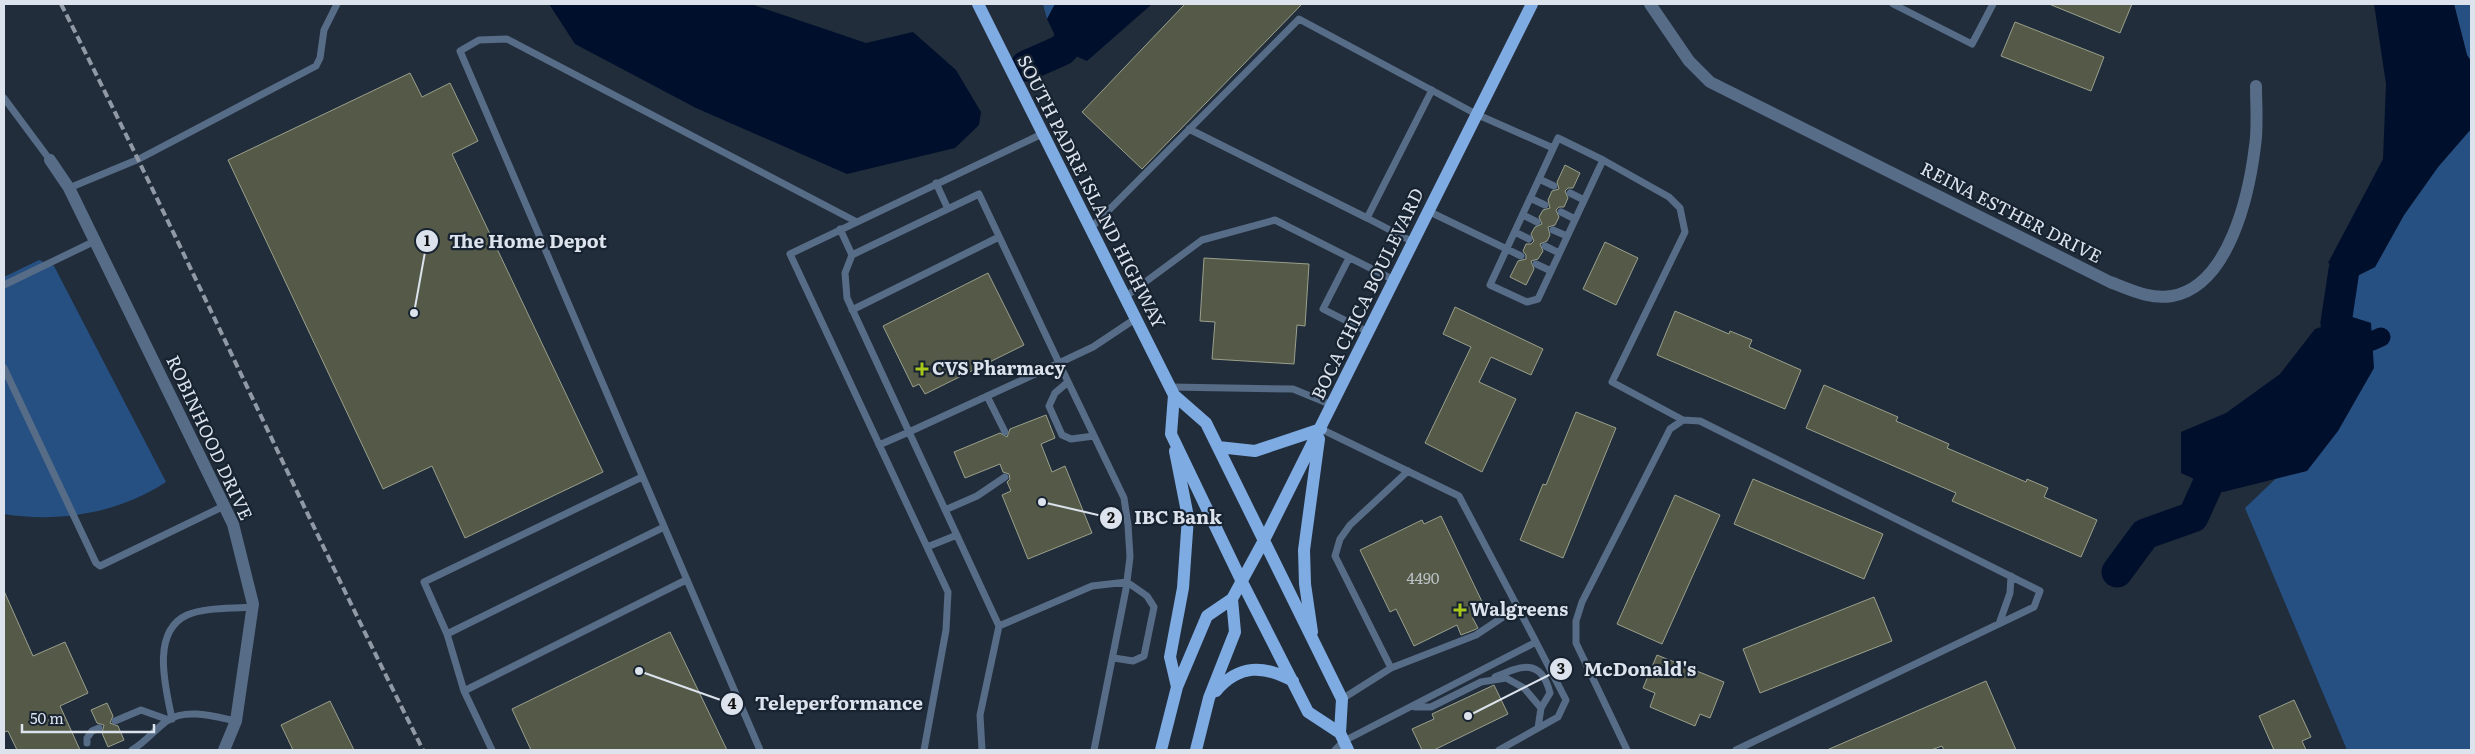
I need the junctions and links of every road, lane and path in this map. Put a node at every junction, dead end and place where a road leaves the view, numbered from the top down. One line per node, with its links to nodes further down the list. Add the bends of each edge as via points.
1 (338, 4): 19 (lane, via 324,30 316,66 139,159)
2 (978, 4): 12 (main road, SOUTH PADRE ISLAND HIGHWAY)
3 (1532, 4): 10 (main road, BOCA CHICA BOULEVARD)
4 (1650, 4): 7 (street, REINA ESTHER DRIVE, via 1689,61 1710,82 2110,282 2145,296 2171,296 2197,287 2216,267 2232,236 2248,188 2256,144)
5 (1893, 4): 6 (lane, via 1972,44)
6 (1993, 4)
7 (2256, 86)
8 (1432, 90): 10 (lane); 11 (lane, via 1299,19); 28 (lane)
9 (4, 98): 14 (lane)
10 (1476, 114): 13 (lane); 25 (main road, BOCA CHICA BOULEVARD)
11 (1190, 129): 28 (lane); 33 (lane)
12 (1042, 134): 17 (lane); 33 (main road, SOUTH PADRE ISLAND HIGHWAY)
13 (1553, 148): 15 (lane, via 1558,138); 16 (lane)
14 (50, 160): 19 (street, ROBINHOOD DRIVE)
15 (1603, 160): 22 (lane); 61 (lane, via 1669,197 1680,208 1685,232 1612,382)
16 (1539, 179): 18 (lane); 21 (lane)
17 (936, 183): 24 (lane); 30 (lane)
18 (1554, 186)
19 (69, 188): 39 (street, ROBINHOOD DRIVE)
20 (1570, 193): 22 (lane)
21 (1530, 198): 23 (lane); 27 (lane)
22 (1584, 200): 29 (lane)
23 (1545, 205)
24 (948, 209): 37 (lane, via 979,194); 44 (lane)
25 (1428, 211): 40 (main road, BOCA CHICA BOULEVARD); 42 (lane)
26 (1561, 212): 29 (lane)
27 (1523, 215): 31 (lane); 35 (lane)
28 (1367, 218): 40 (lane)
29 (1576, 219): 36 (lane)
30 (855, 222): 32 (lane); 70 (lane, via 507,39 479,40 460,51)
31 (1537, 222)
32 (840, 229): 44 (lane); 67 (lane, via 790,254)
33 (1090, 229): 51 (main road, SOUTH PADRE ISLAND HIGHWAY)
34 (1553, 230): 36 (lane)
35 (1515, 232): 38 (lane); 42 (lane)
36 (1567, 236): 43 (lane)
37 (999, 237): 52 (lane); 55 (lane)
38 (1529, 239)
39 (95, 241): 50 (lane); 72 (street, ROBINHOOD DRIVE)
40 (1413, 242): 49 (main road, BOCA CHICA BOULEVARD)
41 (1545, 246): 43 (lane)
42 (1507, 249): 45 (lane); 48 (lane, via 1490,285 1527,302 1538,299)
43 (1560, 253): 48 (lane)
44 (852, 255): 52 (lane, via 845,273 846,298)
45 (1520, 256)
46 (1349, 258): 49 (lane); 51 (lane, via 1275,220 1202,240); 54 (lane, via 1323,309)
47 (1536, 264): 48 (lane)
48 (1551, 271)
49 (1394, 280): 54 (main road, BOCA CHICA BOULEVARD)
50 (4, 286)
51 (1124, 298): 53 (main road, SOUTH PADRE ISLAND HIGHWAY)
52 (852, 310): 63 (lane)
53 (1135, 319): 55 (lane, via 1093,347); 58 (main road, SOUTH PADRE ISLAND HIGHWAY)
54 (1368, 332): 60 (main road, BOCA CHICA BOULEVARD)
55 (1059, 363): 57 (lane); 59 (lane)
56 (4, 368): 72 (lane, via 100,566)
57 (1068, 382): 66 (lane); 66 (lane, via 1055,393 1049,406 1062,435 1071,439)
58 (1172, 391): 60 (lane, via 1293,389); 65 (main road); 68 (main road, SOUTH PADRE ISLAND HIGHWAY, via 1206,423)
59 (987, 396): 63 (lane); 64 (lane)
60 (1332, 405): 62 (main road, BOCA CHICA BOULEVARD)
61 (1682, 420): 78 (lane, via 1700,421); 117 (lane, via 1670,429 1582,602 1576,621 1576,643)
62 (1321, 429): 68 (main road, via 1255,450); 69 (lane); 76 (main road, BOCA CHICA BOULEVARD); 88 (main road, via 1304,550)
63 (909, 432): 67 (lane); 73 (lane)
64 (1005, 432)
65 (1172, 434): 81 (main road); 94 (main road, via 1188,517 1184,588 1170,657)
66 (1094, 436): 80 (lane, via 1124,498 1130,556)
67 (879, 445): 77 (lane)
68 (1218, 447): 76 (main road, SOUTH PADRE ISLAND HIGHWAY)
69 (1408, 471): 84 (lane, via 1459,496); 91 (lane, via 1350,525 1340,539 1335,556)
70 (642, 477): 74 (lane); 87 (lane, via 424,582)
71 (1005, 477): 73 (lane, via 977,496)
72 (224, 506): 83 (street, ROBINHOOD DRIVE, via 233,524)
73 (945, 510): 75 (lane)
74 (664, 527): 79 (lane); 87 (lane)
75 (957, 535): 77 (lane); 86 (lane)
76 (1264, 542): 81 (main road, BOCA CHICA BOULEVARD); 88 (main road, SOUTH PADRE ISLAND HIGHWAY)
77 (927, 548): 111 (lane, via 948,592 946,630)
78 (2011, 576): 85 (lane, via 2008,599); 85 (lane, via 2040,591 2034,607)
79 (686, 580): 95 (lane); 110 (lane)
80 (1127, 582): 86 (lane, via 1092,586); 90 (lane); 90 (lane, via 1147,596 1154,607 1149,639 1144,656 1133,661)
81 (1242, 582): 82 (main road, BOCA CHICA BOULEVARD); 92 (main road)
82 (1232, 599): 94 (main road, BOCA CHICA BOULEVARD, via 1207,616); 96 (main road, via 1235,632)
83 (253, 607): 100 (lane, via 202,611 178,620 165,649 163,676); 102 (street, ROBINHOOD DRIVE)
84 (1518, 607): 89 (lane); 91 (lane, via 1476,636)
85 (1999, 624): 118 (lane)
86 (999, 626): 112 (lane, via 980,715)
87 (447, 634): 95 (lane)
88 (1313, 642): 97 (main road, SOUTH PADRE ISLAND HIGHWAY)
89 (1536, 642): 98 (lane); 104 (lane, via 1566,700 1558,717)
90 (1114, 658): 113 (lane)
91 (1391, 668): 97 (lane)
92 (1293, 681): 96 (main road, via 1277,672 1245,670 1227,678); 106 (main road, via 1308,712)
93 (1482, 682): 98 (lane, via 1431,707); 99 (lane, via 1511,680 1524,688); 99 (lane, via 1529,666 1542,674 1550,693)
94 (1177, 687): 114 (main road, BOCA CHICA BOULEVARD)
95 (464, 691): 109 (lane)
96 (1209, 698): 115 (main road)
97 (1342, 699): 106 (main road)
98 (1412, 706): 106 (lane)
99 (1541, 708): 104 (lane)
100 (170, 719): 101 (lane, via 141,710); 102 (lane, via 199,713); 107 (lane, via 144,744)
101 (116, 721)
102 (236, 721): 108 (street, ROBINHOOD DRIVE)
103 (99, 728): 105 (lane, via 92,730 86,738)
104 (1538, 728): 116 (lane)
105 (87, 743)
106 (1342, 744)
107 (132, 750)
108 (224, 750)
109 (492, 750)
110 (760, 750)
111 (924, 750)
112 (982, 750)
113 (1094, 750)
114 (1161, 750)
115 (1196, 750)
116 (1499, 750)
117 (1627, 750)
118 (1736, 750)

